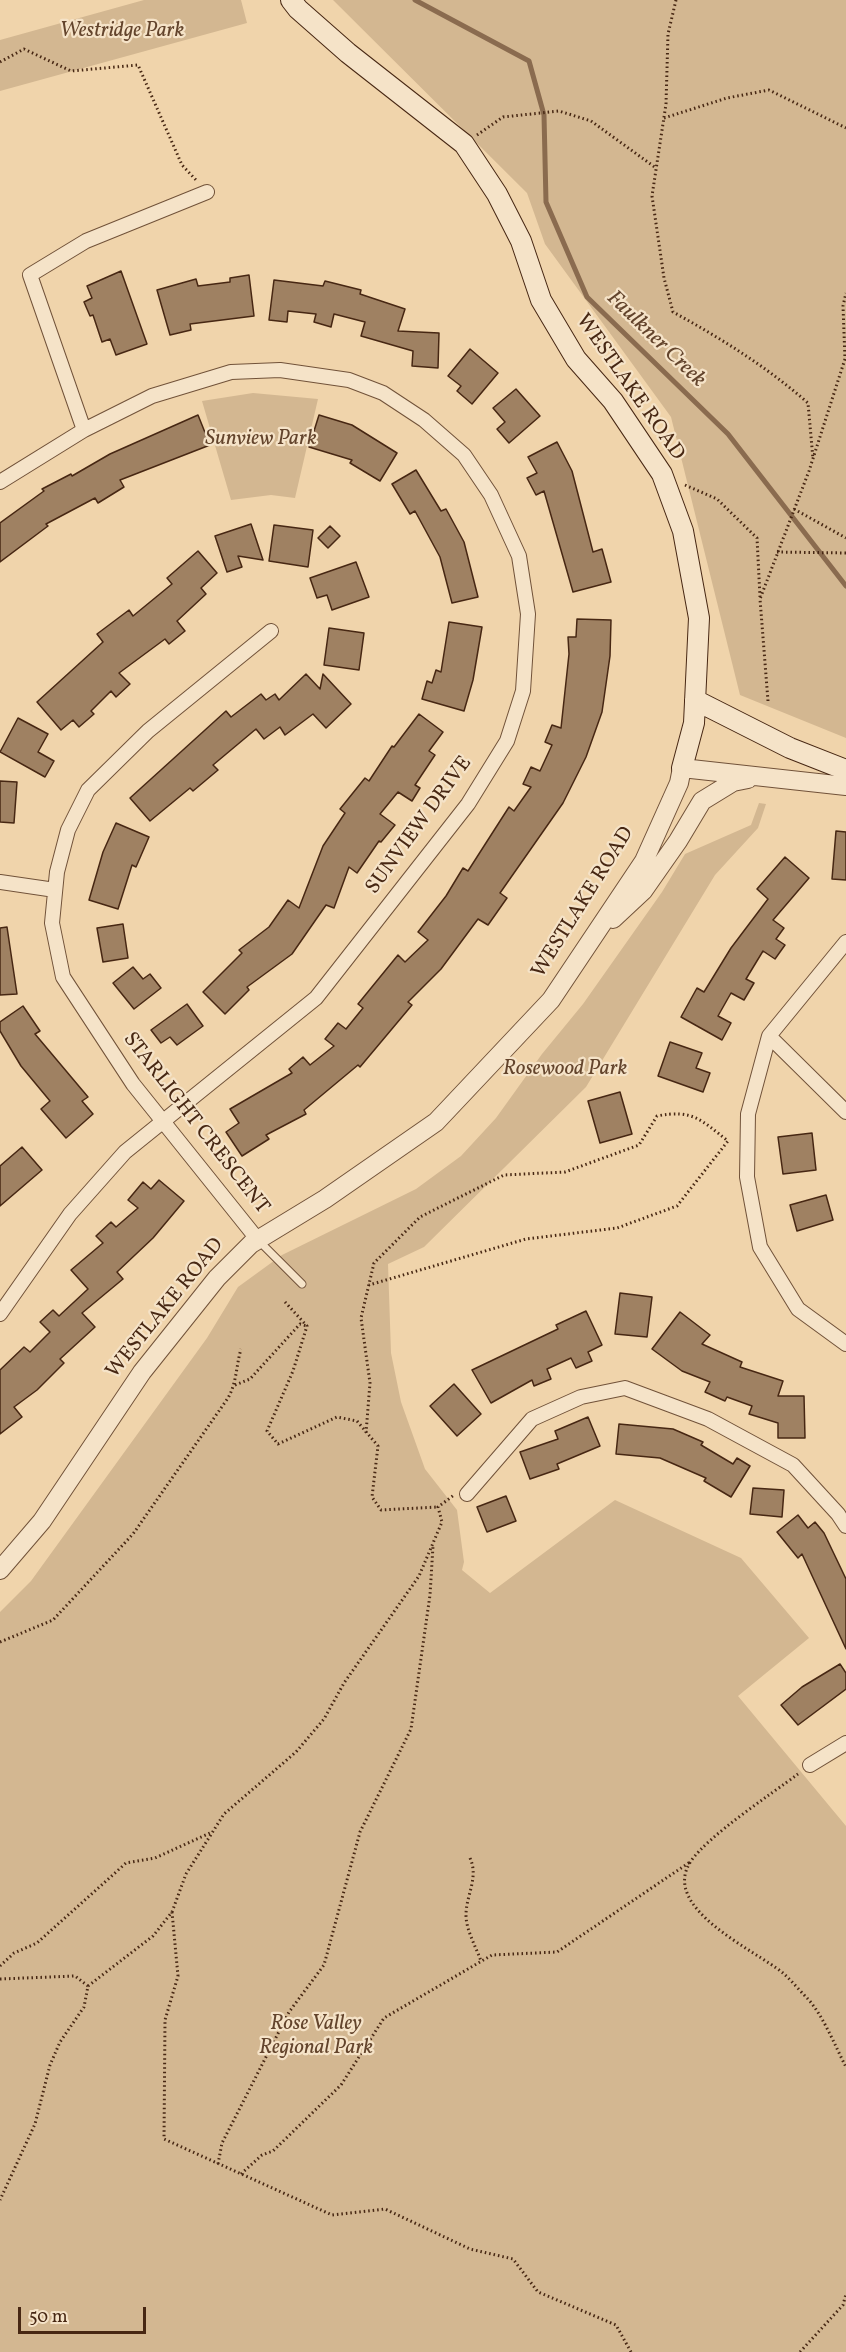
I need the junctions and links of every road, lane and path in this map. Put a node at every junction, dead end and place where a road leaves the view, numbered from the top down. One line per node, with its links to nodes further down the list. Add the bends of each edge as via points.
1 (291, 0): 6 (main road, WESTLAKE ROAD, via 348,53)
2 (676, 0): 4 (path, via 668,34)
3 (0, 62): 8 (path, via 24,49 71,71 138,65 182,165)
4 (664, 118): 5 (path, via 769,90); 7 (path)
5 (846, 128)
6 (464, 144): 7 (path, via 502,117 559,111 591,121); 12 (main road, WESTLAKE ROAD, via 497,194 521,241 541,300 576,359 613,401)
7 (657, 168): 11 (path, via 652,196 673,312 776,375 808,403)
8 (207, 192): 10 (street, via 86,241 30,275)
9 (846, 292): 11 (path, via 845,359)
10 (84, 430): 13 (street, SUNVIEW DRIVE); 32 (street, SUNVIEW DRIVE, via 152,396 231,372 280,370 349,380 383,393 424,420 465,455 491,495 519,556 528,614 523,691 507,741 468,804 316,998)
11 (813, 459): 14 (path)
12 (662, 474): 18 (path, via 717,500 757,538); 20 (main road, WESTLAKE ROAD, via 683,531 699,618)
13 (0, 482)
14 (794, 509): 15 (path); 16 (path)
15 (846, 538)
16 (777, 552): 17 (path); 18 (path)
17 (846, 553)
18 (760, 599): 21 (path)
19 (272, 631): 27 (street, STARLIGHT CRESCENT, via 148,731 88,790 68,830)
20 (695, 700): 22 (main road, WESTLAKE ROAD, via 694,723); 23 (main road, via 790,748)
21 (768, 701)
22 (682, 768): 24 (street); 28 (street, WESTLAKE ROAD, via 644,861)
23 (846, 770)
24 (760, 777): 25 (street); 28 (street, via 733,782 702,801 643,891)
25 (846, 786)
26 (0, 882): 27 (street)
27 (55, 890): 32 (street, STARLIGHT CRESCENT, via 52,923 63,977 133,1084)
28 (592, 939): 33 (street, WESTLAKE ROAD, via 551,1000 436,1122)
29 (846, 942): 30 (street)
30 (769, 1036): 31 (street); 39 (street, via 748,1114 747,1177 760,1247 798,1309)
31 (846, 1112)
32 (163, 1121): 33 (street, STARLIGHT CRESCENT); 37 (street, SUNVIEW DRIVE, via 125,1152 70,1214)
33 (258, 1240): 34 (lane); 47 (street, WESTLAKE ROAD, via 217,1278 142,1372 42,1521)
34 (302, 1284)
35 (369, 1286): 35 (path, via 374,1263 420,1217 504,1175 565,1172 629,1149 639,1145 657,1116 696,1116 728,1141 676,1206 617,1228 526,1239); 42 (path, via 361,1318 370,1383)
36 (285, 1302): 38 (path)
37 (0, 1314)
38 (307, 1326): 41 (path, via 300,1324 250,1379); 42 (path, via 267,1431 278,1443 337,1417 357,1421)
39 (846, 1344)
40 (242, 1349): 41 (path, via 235,1366)
41 (235, 1385): 48 (path, via 125,1543 53,1620)
42 (366, 1433): 44 (path, via 378,1446 372,1497 381,1510)
43 (467, 1494): 44 (path, via 453,1495); 45 (street, via 532,1419 581,1397 625,1388 708,1419 793,1466)
44 (438, 1507): 51 (path, via 442,1522 419,1576 344,1683 324,1719 296,1752 224,1814)
45 (846, 1526)
46 (433, 1546): 60 (path, via 411,1729 360,1832 324,1965 289,2012 222,2143)
47 (0, 1570)
48 (0, 1642)
49 (846, 1743): 50 (street)
50 (810, 1765): 53 (path, via 706,1845)
51 (212, 1833): 54 (path, via 186,1874); 56 (path, via 155,1858 126,1863 37,1943 14,1953)
52 (470, 1858): 55 (path, via 473,1887 466,1918)
53 (690, 1862): 55 (path, via 557,1952 492,1955); 59 (path, via 684,1887 692,1905 722,1932 783,1973 811,2002)
54 (172, 1912): 58 (path, via 153,1936); 60 (path, via 178,1976 165,2020 164,2139)
55 (481, 1961): 61 (path, via 384,2018 341,2085 273,2151 262,2155)
56 (0, 1966)
57 (0, 1980): 58 (path, via 75,1976)
58 (88, 1986): 62 (path, via 84,2007 60,2042 50,2065 35,2124)
59 (846, 2067)
60 (218, 2164): 61 (path)
61 (241, 2174): 65 (path, via 332,2215 385,2209 470,2249 513,2259 538,2292 616,2325)
62 (0, 2199)
63 (846, 2294): 64 (path)
64 (844, 2304): 66 (path)
65 (631, 2352)
66 (800, 2352)

